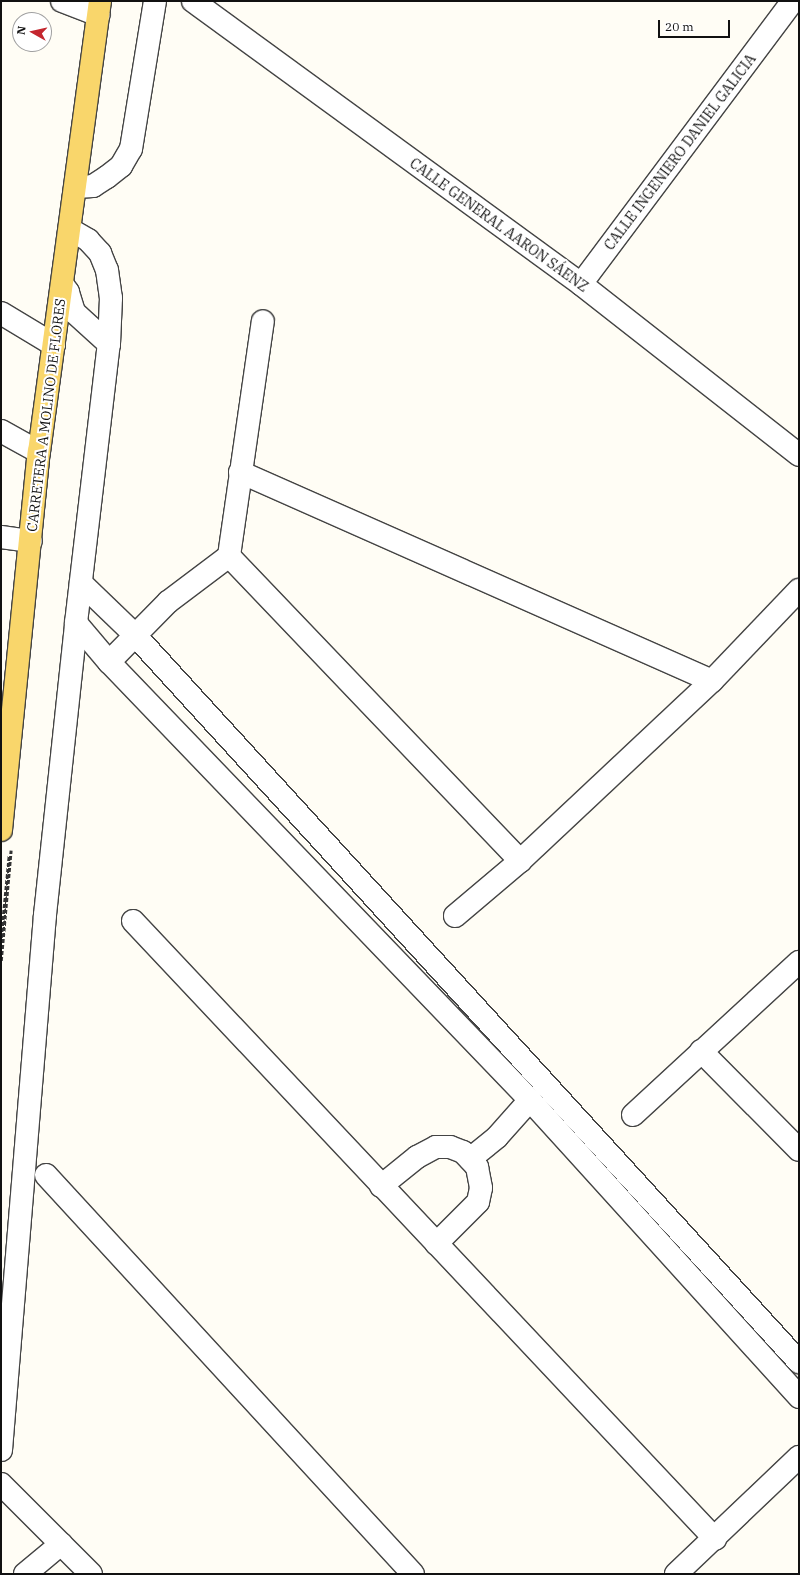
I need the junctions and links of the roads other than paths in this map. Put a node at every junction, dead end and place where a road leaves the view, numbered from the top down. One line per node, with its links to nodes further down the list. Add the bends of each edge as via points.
1 (62, 1): 5 (street)
2 (155, 1): 6 (street, via 131,149 121,166 107,177 93,186)
3 (193, 1): 8 (street, CALLE GENERAL AARON SÁENZ)
4 (793, 1): 8 (street, CALLE INGENIERO DANIEL GALICIA)
5 (99, 8): 6 (main road, CARRETERA A MOLINO DE FLORES)
6 (76, 187): 7 (main road, CARRETERA A MOLINO DE FLORES)
7 (71, 230): 10 (main road, CARRETERA A MOLINO DE FLORES, via 63,285); 12 (street, via 88,240 100,252 107,270 111,298)
8 (581, 284): 16 (street, CALLE GENERAL AARON SÁENZ)
9 (1, 313): 13 (street)
10 (66, 313): 12 (street); 13 (main road, CARRETERA A MOLINO DE FLORES)
11 (263, 321): 17 (street)
12 (110, 344): 21 (street)
13 (54, 345): 15 (main road, CARRETERA A MOLINO DE FLORES)
14 (1, 431): 15 (street)
15 (40, 452): 19 (main road, CARRETERA A MOLINO DE FLORES)
16 (799, 455)
17 (240, 472): 20 (street); 26 (street)
18 (1, 537): 19 (street)
19 (31, 540): 27 (main road, CARRETERA A MOLINO DE FLORES)
20 (229, 556): 24 (street, via 168,602); 28 (street)
21 (81, 583): 23 (street); 24 (street)
22 (799, 590): 26 (street)
23 (76, 623): 25 (street); 42 (street, via 45,916)
24 (135, 635): 25 (street); 40 (street)
25 (109, 662): 33 (street)
26 (712, 681): 28 (street)
27 (1, 830)
28 (520, 861): 29 (street)
29 (455, 916)
30 (133, 921): 38 (street)
31 (799, 962): 32 (street)
32 (701, 1051): 34 (street); 35 (street)
33 (530, 1100): 36 (street, via 496,1137); 41 (street)
34 (633, 1115)
35 (799, 1150)
36 (470, 1159): 38 (street, via 463,1152 436,1147 417,1157); 39 (street, via 477,1167 481,1188 478,1202)
37 (46, 1175): 49 (street)
38 (381, 1186): 39 (street)
39 (436, 1244): 45 (street)
40 (799, 1362)
41 (799, 1396)
42 (1, 1450)
43 (799, 1457): 45 (street)
44 (1, 1484): 46 (street)
45 (715, 1539): 50 (street)
46 (61, 1544): 47 (street); 48 (street)
47 (25, 1574)
48 (91, 1574)
49 (413, 1574)
50 (676, 1574)

